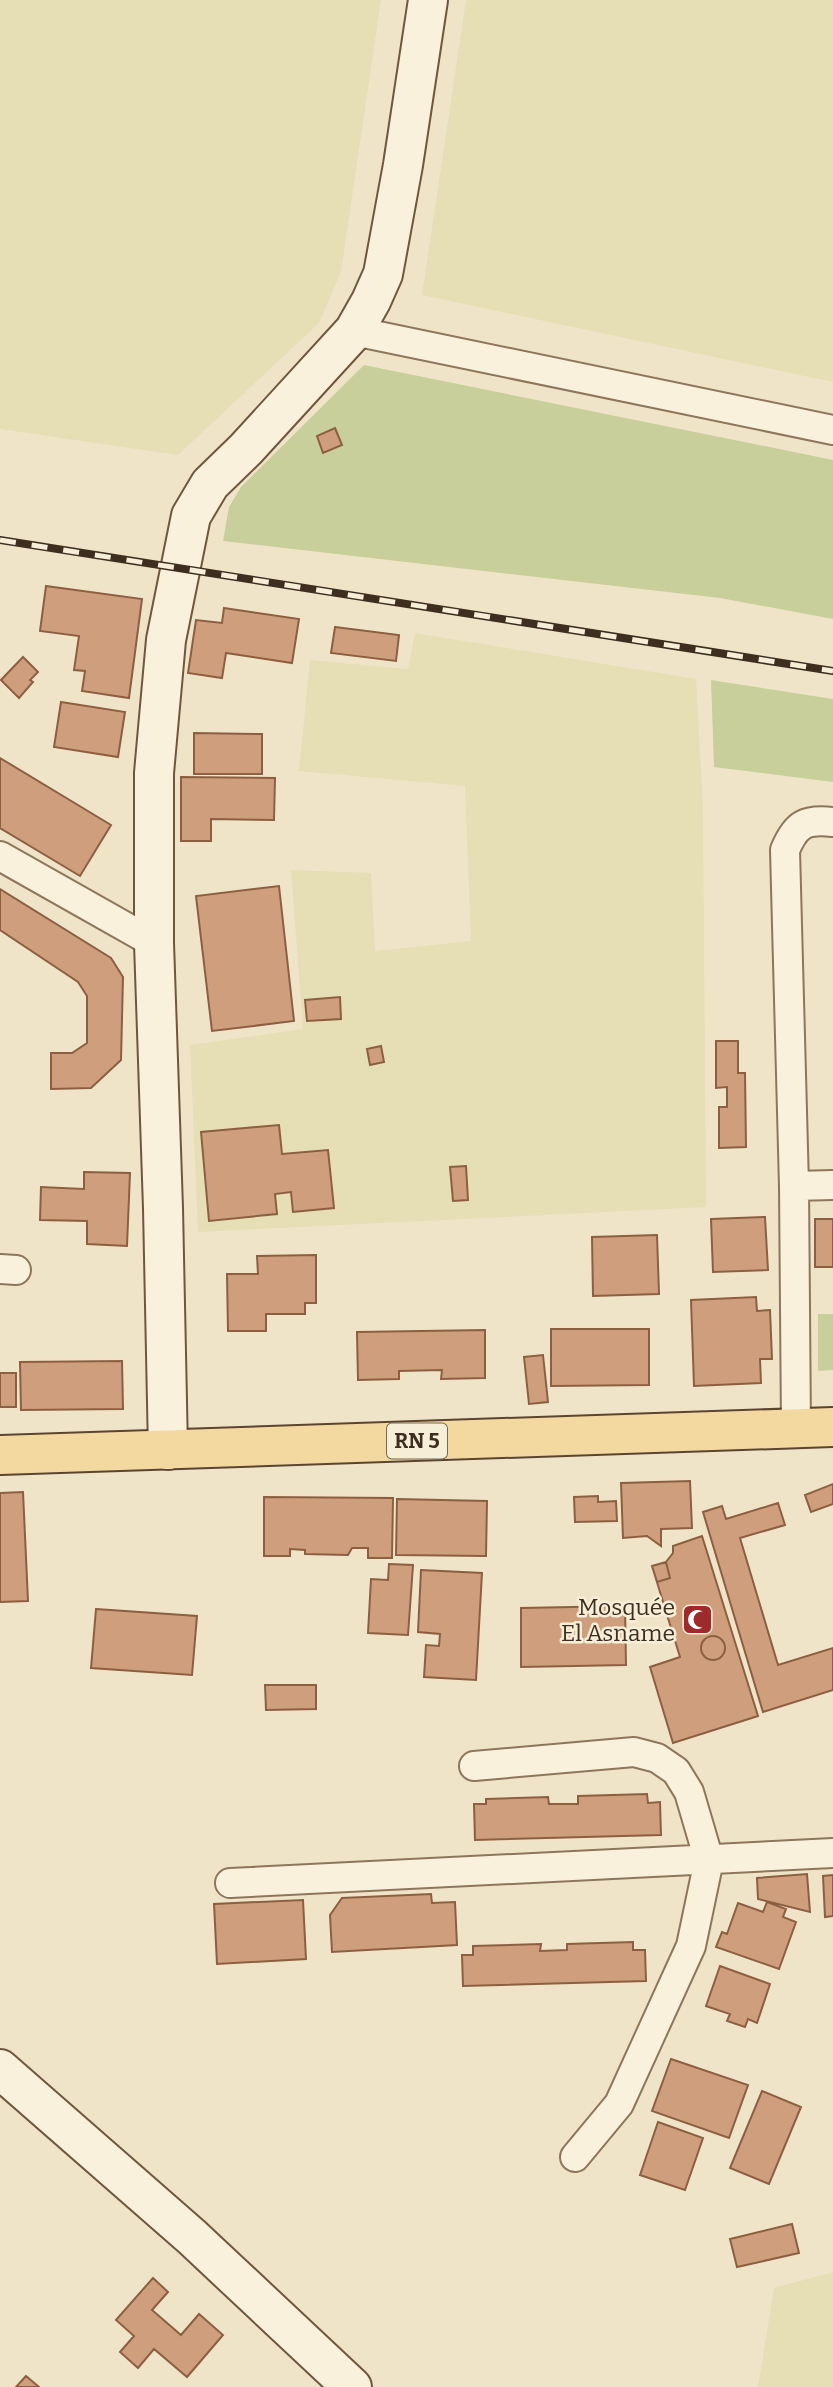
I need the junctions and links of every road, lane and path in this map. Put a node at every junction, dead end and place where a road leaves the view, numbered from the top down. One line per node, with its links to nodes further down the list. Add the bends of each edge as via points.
1 (428, 0): 2 (street, via 383,274)
2 (354, 331): 3 (street); 6 (street, via 210,484 191,516 166,640 154,773)
3 (833, 430)
4 (833, 822): 8 (street, via 812,820 792,832 785,850)
5 (0, 856): 6 (street)
6 (154, 943): 10 (street)
7 (833, 1185): 8 (street)
8 (794, 1186): 9 (street)
9 (814, 1428): 10 (main road, RN 5)
10 (168, 1450): 11 (main road, RN 5)
11 (0, 1455)
12 (474, 1766): 14 (street, via 634,1752 657,1758 676,1771 689,1792)
13 (833, 1853): 14 (street)
14 (709, 1860): 15 (street); 19 (street, via 691,1946 619,2104)
15 (230, 1883)
16 (0, 2069): 18 (street)
17 (0, 2096): 18 (street, via 18,2096)
18 (41, 2105): 20 (street, via 192,2237)
19 (575, 2157)
20 (352, 2387)

